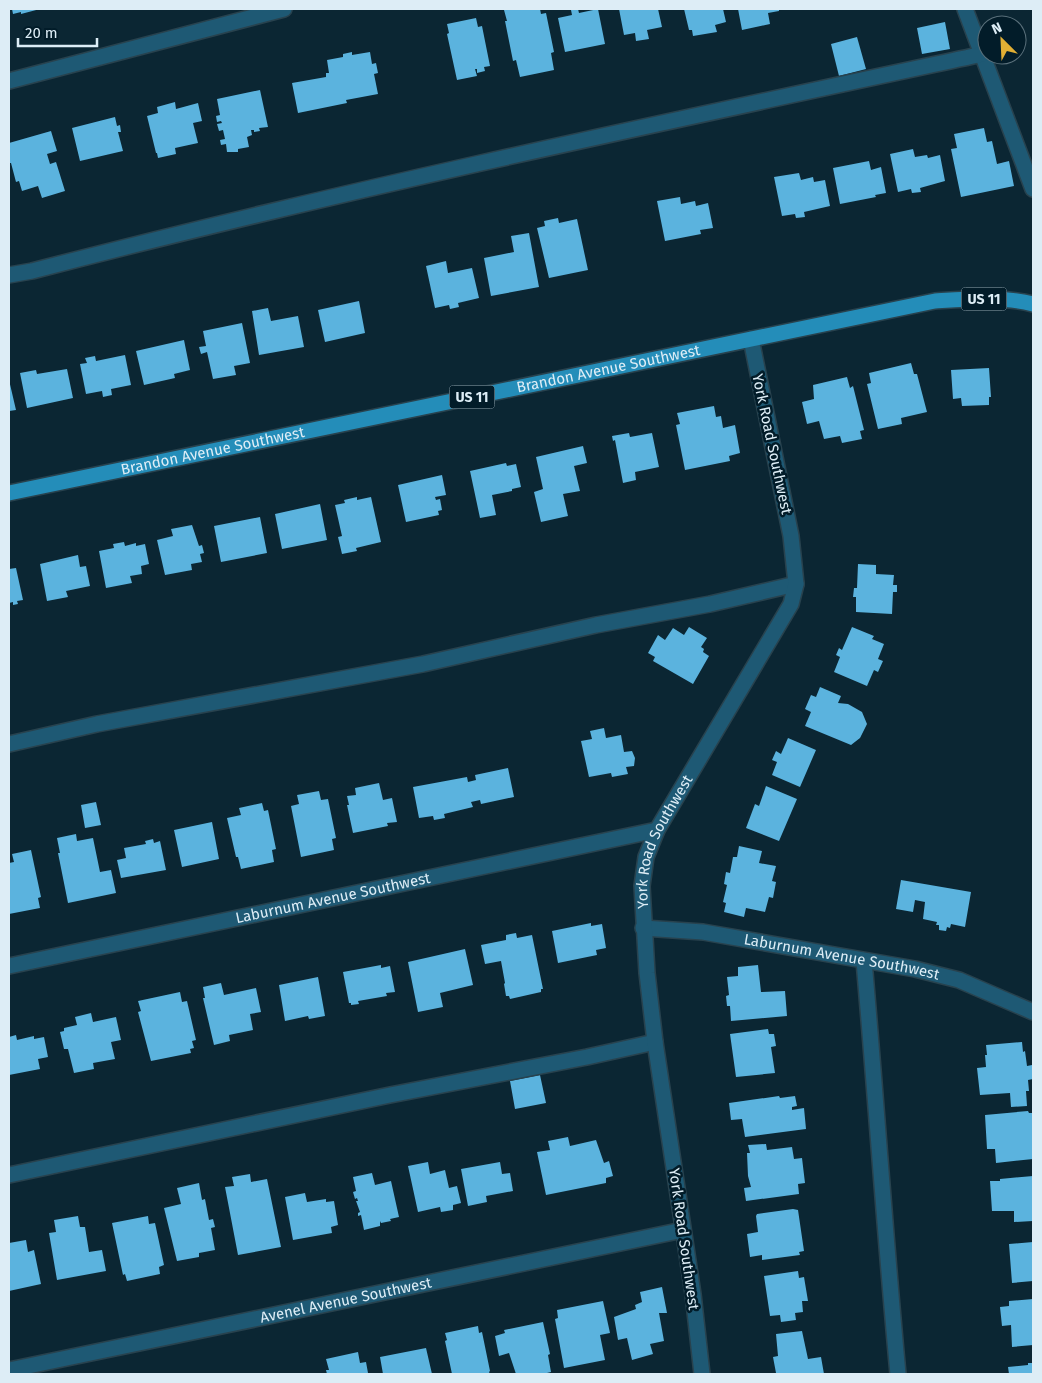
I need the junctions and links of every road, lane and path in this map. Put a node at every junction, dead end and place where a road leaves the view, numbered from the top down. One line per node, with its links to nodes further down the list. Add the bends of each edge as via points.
1 (284, 9): 6 (street)
2 (965, 9): 3 (street)
3 (977, 39)
4 (977, 55): 8 (street, via 336,195)
5 (987, 65): 7 (street)
6 (9, 81)
7 (1033, 189)
8 (9, 275)
9 (1033, 304): 10 (main road, Brandon Avenue Southwest / US 11, via 975,298 935,301)
10 (751, 339): 11 (main road, Brandon Avenue Southwest / US 11); 12 (street, York Road Southwest, via 791,536)
11 (9, 493)
12 (796, 584): 13 (street, via 423,664 97,724); 14 (street, York Road Southwest, via 792,604)
13 (9, 744)
14 (657, 830): 15 (street, York Road Southwest, via 646,857 642,886); 17 (street, Laburnum Avenue Southwest)
15 (643, 928): 16 (street, Laburnum Avenue Southwest, via 703,932); 19 (street, York Road Southwest)
16 (864, 961): 18 (street, Laburnum Avenue Southwest, via 959,980); 24 (street)
17 (9, 966)
18 (1033, 1012)
19 (655, 1042): 20 (street); 21 (street, York Road Southwest)
20 (9, 1175)
21 (683, 1230): 22 (street, Avenel Avenue Southwest); 23 (street, York Road Southwest)
22 (9, 1370)
23 (702, 1374)
24 (898, 1374)

